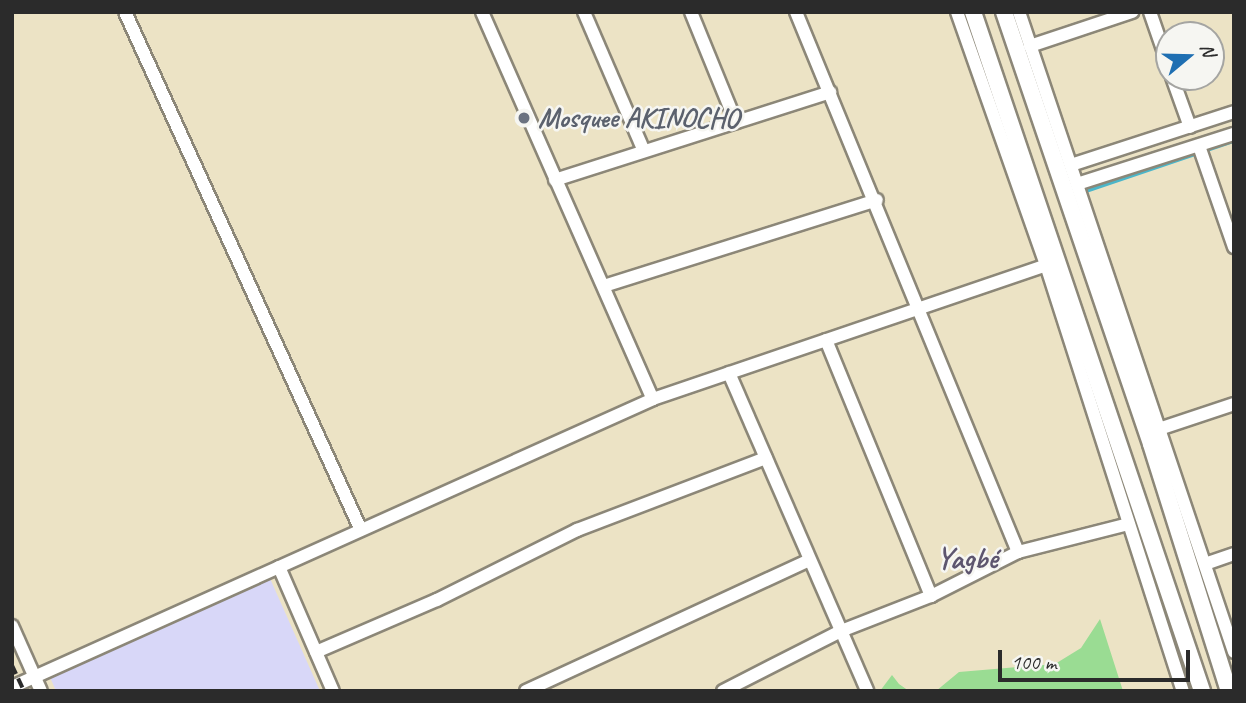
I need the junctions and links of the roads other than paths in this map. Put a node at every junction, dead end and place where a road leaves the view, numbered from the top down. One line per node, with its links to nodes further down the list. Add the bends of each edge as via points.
1 (125, 12): 35 (street)
2 (482, 12): 21 (street)
3 (584, 12): 19 (street)
4 (691, 12): 15 (street)
5 (796, 12): 13 (street)
6 (957, 12): 25 (street)
7 (973, 12): 54 (street)
8 (1004, 12): 55 (street, via 1151,444)
9 (1019, 12): 11 (street)
10 (1132, 12): 11 (street)
11 (1030, 46): 20 (street)
12 (1177, 91): 16 (street)
13 (830, 92): 15 (street); 23 (street)
14 (1234, 113): 16 (street)
15 (736, 122): 19 (street)
16 (1190, 127): 20 (street)
17 (1234, 134): 18 (street)
18 (1199, 146): 22 (street); 24 (street)
19 (644, 152): 21 (street)
20 (1071, 165): 22 (street)
21 (555, 180): 26 (street)
22 (1077, 184): 32 (street)
23 (877, 200): 26 (street); 27 (street)
24 (1234, 247)
25 (1046, 265): 27 (street); 34 (street)
26 (604, 286): 30 (street)
27 (921, 308): 28 (street); 36 (street)
28 (826, 340): 29 (street); 41 (street)
29 (729, 373): 30 (street); 33 (street)
30 (653, 399): 35 (street)
31 (1234, 404): 32 (street)
32 (1162, 428): 39 (street)
33 (766, 458): 38 (street); 44 (street, via 577,530 438,600)
34 (1129, 524): 36 (street); 53 (street)
35 (361, 530): 40 (street)
36 (1018, 552): 41 (street)
37 (1234, 554): 39 (street)
38 (809, 560): 43 (street); 51 (street)
39 (1205, 564): 45 (street)
40 (279, 567): 44 (street); 46 (street)
41 (931, 596): 43 (street)
42 (12, 626): 46 (street)
43 (841, 631): 48 (street); 52 (street)
44 (316, 652): 50 (street)
45 (1234, 652)
46 (34, 677): 47 (street); 49 (street)
47 (12, 687)
48 (730, 689)
49 (41, 691)
50 (333, 691)
51 (526, 691)
52 (867, 691)
53 (1183, 691)
54 (1202, 691)
55 (1229, 691)

